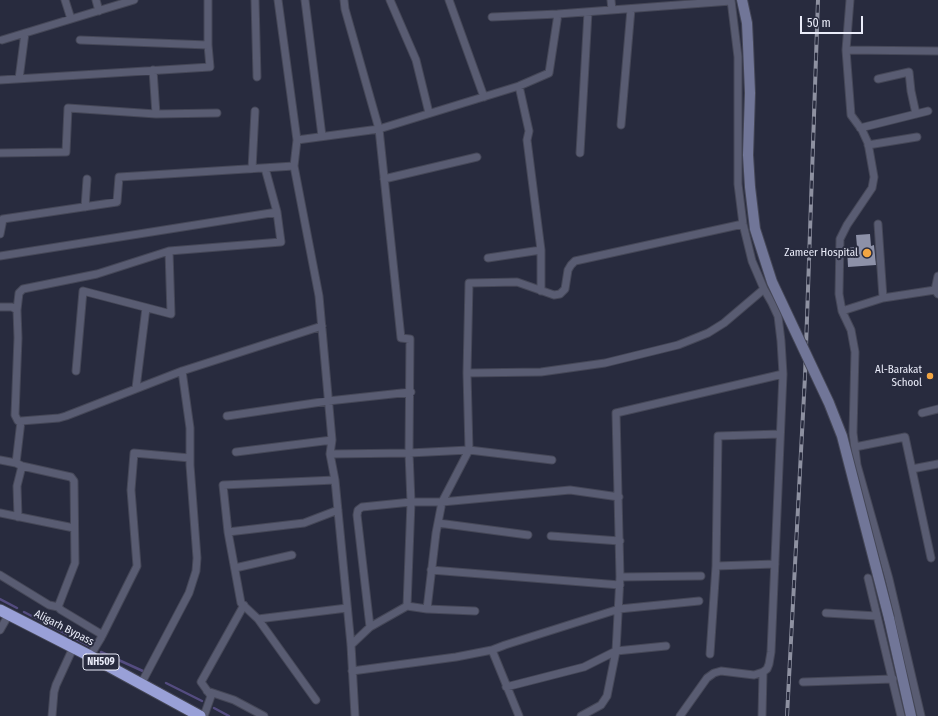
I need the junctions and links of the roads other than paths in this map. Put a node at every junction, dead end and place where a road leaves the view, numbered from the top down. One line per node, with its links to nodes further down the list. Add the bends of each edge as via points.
1 (65, 0): 22 (street)
2 (96, 0): 18 (street)
3 (134, 0): 18 (street)
4 (208, 0): 26 (street)
5 (255, 0): 30 (street)
6 (278, 0): 47 (street)
7 (305, 0): 45 (street)
8 (344, 0): 44 (street)
9 (390, 0): 40 (street, via 416,60)
10 (450, 0): 35 (street)
11 (611, 0): 17 (street)
12 (731, 0): 15 (street); 59 (street, via 738,57 738,184)
13 (742, 0): 164 (main road, bridge, via 748,44 748,155 755,230 772,282 842,436 889,618)
14 (850, 0): 27 (street)
15 (665, 3): 16 (street)
16 (631, 9): 17 (street); 42 (street)
17 (612, 10): 19 (street)
18 (99, 11): 22 (street)
19 (588, 12): 20 (street); 50 (street)
20 (558, 14): 21 (street); 34 (street, via 548,73)
21 (492, 17)
22 (71, 19): 23 (street)
23 (25, 33): 24 (street); 31 (street)
24 (2, 40)
25 (80, 40): 26 (street)
26 (208, 46): 29 (street, via 210,67)
27 (846, 50): 28 (street); 43 (street, via 851,115)
28 (938, 51)
29 (153, 70): 31 (street); 39 (street)
30 (257, 77)
31 (19, 79): 33 (street)
32 (878, 79): 41 (street, via 909,72)
33 (0, 80)
34 (519, 86): 35 (street); 63 (street, via 529,131 527,140)
35 (484, 97): 40 (street)
36 (255, 111): 54 (street)
37 (928, 111): 41 (street)
38 (217, 113): 39 (street)
39 (156, 114): 49 (street, via 68,108 66,152)
40 (428, 114): 44 (street)
41 (916, 114): 43 (street)
42 (621, 125)
43 (860, 128): 48 (street)
44 (379, 129): 45 (street); 56 (street)
45 (322, 136): 47 (street)
46 (917, 137): 48 (street)
47 (297, 140): 52 (street)
48 (868, 144): 74 (street, via 874,177 872,188 840,239 839,294)
49 (0, 153)
50 (580, 153)
51 (477, 157): 56 (street)
52 (294, 166): 53 (street); 75 (street, via 319,296)
53 (265, 168): 54 (street); 58 (street)
54 (252, 169): 57 (street, via 119,177 118,202)
55 (87, 179): 57 (street)
56 (384, 179): 81 (street, via 401,338 410,339)
57 (85, 207): 61 (street, via 3,219)
58 (277, 212): 62 (street, via 281,242); 64 (street)
59 (743, 224): 67 (street, via 752,261); 68 (street, via 575,262 568,270 565,288 560,294 554,296)
60 (878, 224): 70 (street)
61 (0, 234)
62 (170, 250): 72 (street, via 171,314); 73 (street, via 97,274 23,289 19,293)
63 (541, 250): 65 (street); 68 (street)
64 (0, 256)
65 (488, 258)
66 (938, 276): 69 (street)
67 (764, 289): 78 (street, via 724,323 708,333 678,345 605,362 541,372); 79 (street, via 778,316)
68 (541, 291): 78 (street, via 518,282 469,283)
69 (936, 292): 70 (street)
70 (883, 298): 74 (street)
71 (0, 307): 73 (street, via 12,307)
72 (146, 308): 76 (street, via 83,291); 80 (street)
73 (17, 310): 86 (street, via 14,415)
74 (842, 311): 89 (street, via 851,330 855,352)
75 (322, 326): 77 (street); 82 (street)
76 (76, 370)
77 (182, 371): 80 (street); 94 (street, via 190,428)
78 (467, 373): 90 (street)
79 (782, 374): 87 (street); 101 (street, via 616,413)
80 (136, 388): 86 (street, via 66,416)
81 (411, 392): 82 (street); 92 (street)
82 (328, 402): 85 (street); 88 (street)
83 (938, 410): 84 (street)
84 (922, 413)
85 (227, 416)
86 (21, 421): 98 (street)
87 (780, 434): 115 (street); 116 (street, via 718,436)
88 (332, 440): 91 (street); 93 (street)
89 (855, 447): 99 (street, via 905,437); 165 (street, via 857,465 889,578)
90 (469, 450): 92 (street); 96 (street); 103 (street)
91 (236, 452)
92 (409, 453): 93 (street); 102 (street)
93 (330, 454): 100 (street)
94 (190, 458): 138 (street, via 134,453 131,490 137,566); 150 (street, via 197,558 195,576)
95 (0, 460): 98 (street)
96 (552, 460)
97 (938, 464): 99 (street)
98 (19, 465): 106 (street); 108 (street, via 72,478)
99 (912, 469): 114 (street)
100 (335, 480): 104 (street); 109 (street, via 223,485)
101 (619, 497): 103 (street, via 570,490); 112 (street)
102 (411, 502): 103 (street); 126 (street); 136 (street, via 368,506 358,510)
103 (442, 502): 107 (street)
104 (338, 510): 109 (street, via 304,523); 128 (street)
105 (0, 513): 106 (street)
106 (18, 517): 108 (street)
107 (438, 523): 110 (street); 118 (street)
108 (74, 528): 127 (street, via 75,563)
109 (228, 532): 117 (street)
110 (528, 535)
111 (550, 536): 112 (street)
112 (620, 541): 121 (street)
113 (292, 555): 117 (street)
114 (931, 558)
115 (775, 564): 116 (street); 147 (street, via 771,652 767,669)
116 (716, 566): 144 (street)
117 (235, 568): 125 (street, via 241,603)
118 (431, 570): 123 (street); 129 (street)
119 (0, 575): 127 (street, via 49,605)
120 (701, 576): 121 (street)
121 (620, 577): 123 (street)
122 (868, 578): 134 (street)
123 (620, 585): 130 (street)
124 (699, 601): 130 (street)
125 (244, 605): 135 (street); 152 (street, via 202,681 201,684)
126 (407, 606): 129 (street); 136 (street)
127 (58, 607): 138 (street)
128 (347, 608): 135 (street); 139 (street)
129 (428, 609): 131 (street)
130 (618, 609): 142 (street); 143 (street)
131 (475, 611)
132 (4, 612): 137 (street); 141 (highway, Aligarh Bypass / NH509)
133 (826, 613): 134 (street)
134 (878, 616): 148 (street)
135 (258, 619): 153 (street)
136 (370, 627): 139 (street)
137 (0, 630)
138 (102, 636): 145 (street)
139 (351, 645): 146 (street)
140 (666, 646): 143 (street)
141 (73, 648): 145 (highway, Aligarh Bypass / NH509); 154 (street, via 56,685)
142 (492, 650): 146 (street); 151 (street)
143 (616, 651): 151 (street, via 584,667); 160 (street, via 607,696 601,705)
144 (710, 654)
145 (90, 656): 150 (highway, Aligarh Bypass / NH509)
146 (352, 670): 158 (street)
147 (763, 672): 161 (street, via 714,673 707,678); 162 (street)
148 (893, 679): 149 (street); 163 (street)
149 (803, 682)
150 (141, 684): 155 (highway, Aligarh Bypass / NH509)
151 (506, 687): 159 (street)
152 (206, 690): 156 (street, via 211,699); 157 (street, via 234,700)
153 (316, 700)
154 (52, 716)
155 (200, 716)
156 (204, 716)
157 (264, 716)
158 (355, 716)
159 (519, 716)
160 (581, 716)
161 (680, 716)
162 (762, 716)
163 (901, 716)
164 (911, 716)
165 (921, 716)

